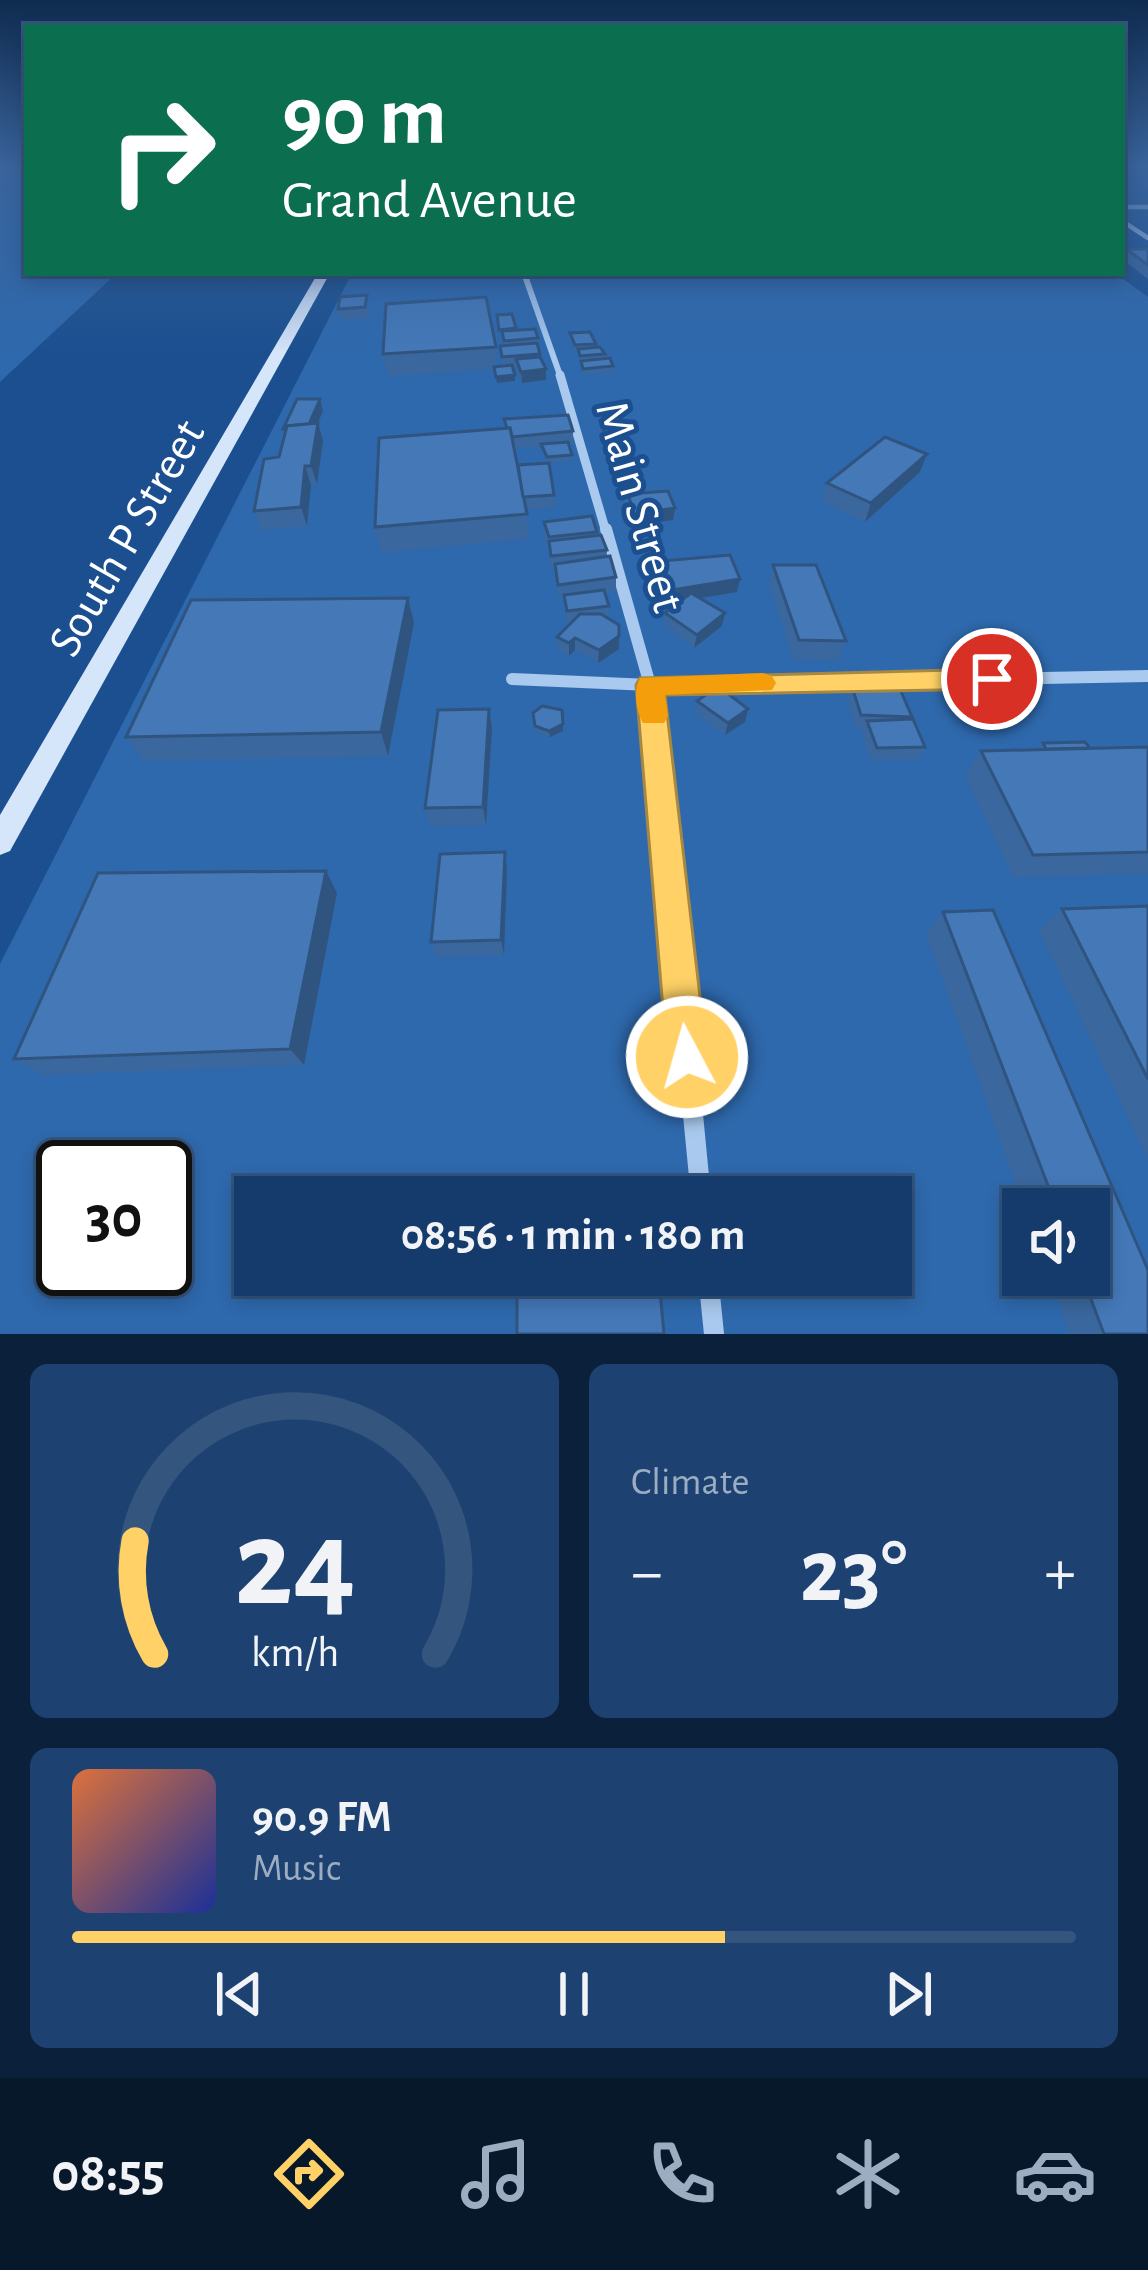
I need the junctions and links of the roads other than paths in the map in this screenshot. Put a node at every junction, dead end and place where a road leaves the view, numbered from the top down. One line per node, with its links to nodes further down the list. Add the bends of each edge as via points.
1 (322, 276): 6 (street, South P Street)
2 (525, 276): 5 (street, Main Street)
3 (1148, 676): 5 (street)
4 (512, 679): 5 (street)
5 (650, 685): 7 (street, Main Street)
6 (0, 842)
7 (699, 1176)
8 (710, 1296): 9 (street)
9 (714, 1334)

